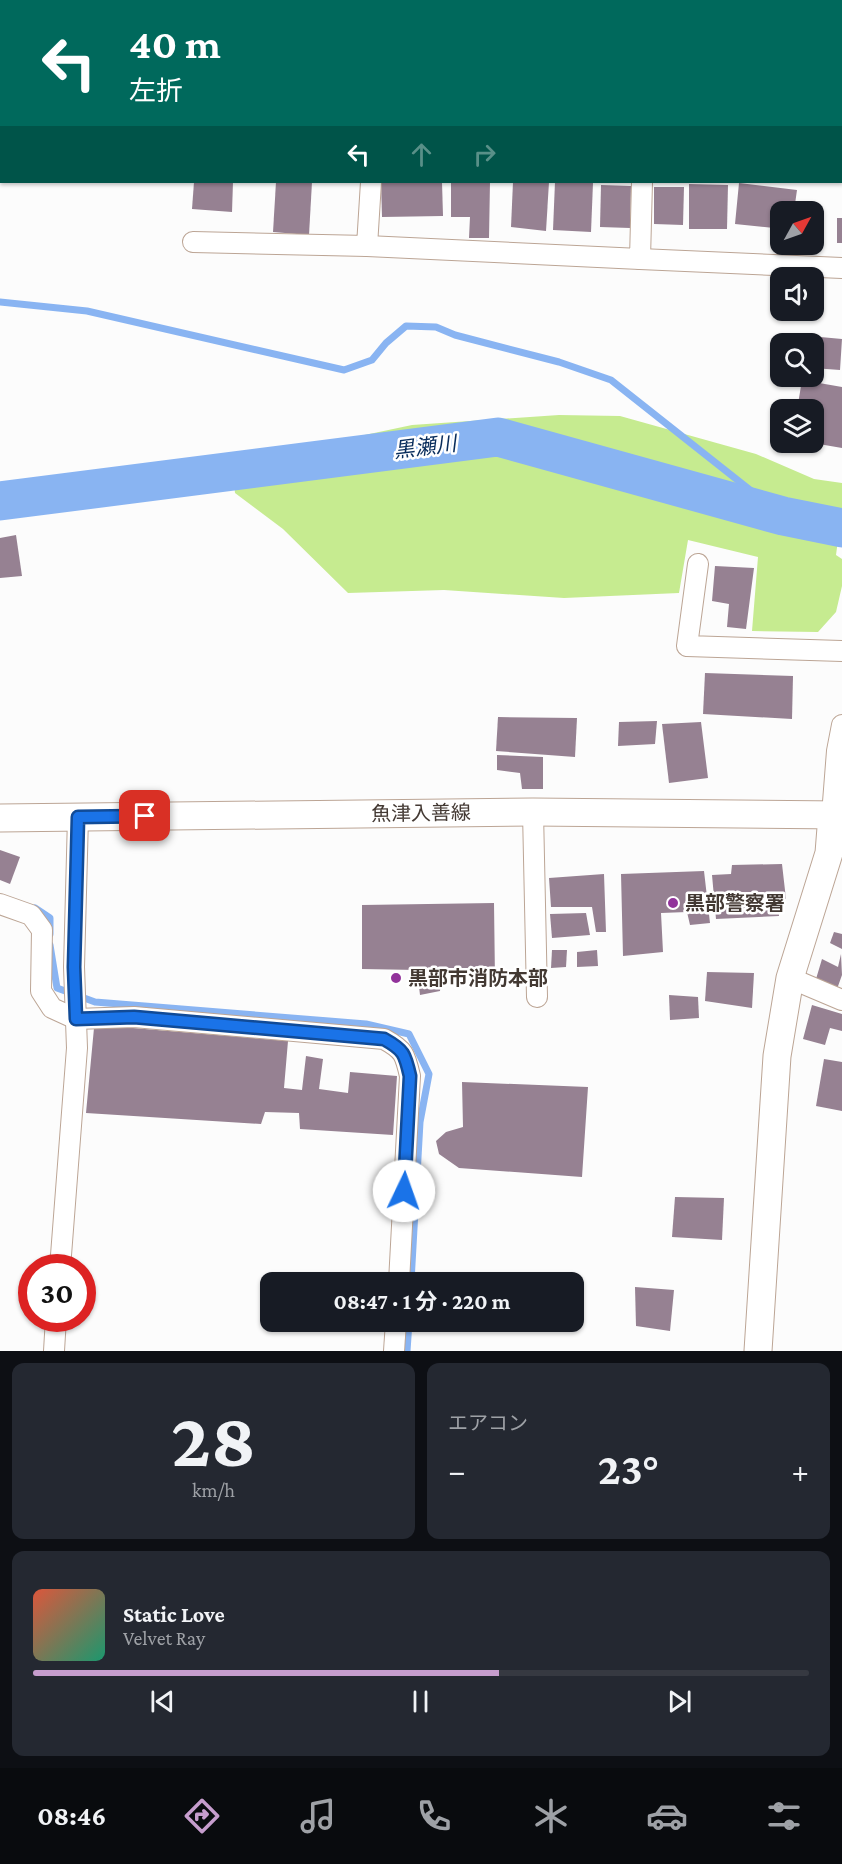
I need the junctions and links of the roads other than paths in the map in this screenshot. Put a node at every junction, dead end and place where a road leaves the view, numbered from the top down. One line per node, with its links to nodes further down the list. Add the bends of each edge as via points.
1 (371, 183): 4 (street)
2 (642, 183): 5 (street)
3 (192, 242): 4 (street)
4 (367, 246): 5 (street)
5 (640, 259): 6 (street)
6 (842, 268)
7 (698, 564): 8 (street, via 687,646)
8 (842, 651)
9 (842, 725): 11 (street, via 836,762)
10 (533, 812): 11 (main road, 魚津入善線); 12 (main road, 魚津入善線); 16 (street)
11 (837, 815): 15 (main road)
12 (78, 817): 13 (main road, 魚津入善線); 18 (street)
13 (0, 818)
14 (0, 904): 18 (street, via 31,915 42,930 41,991 52,1008)
15 (790, 978): 17 (street); 25 (main road, via 777,1056)
16 (537, 997)
17 (842, 1000)
18 (76, 1019): 19 (street); 20 (street, via 134,1017 384,1039 399,1047 410,1076)
19 (61, 1254)
20 (400, 1272)
21 (55, 1332): 23 (street)
22 (395, 1332): 24 (street)
23 (54, 1351)
24 (394, 1351)
25 (758, 1351)

